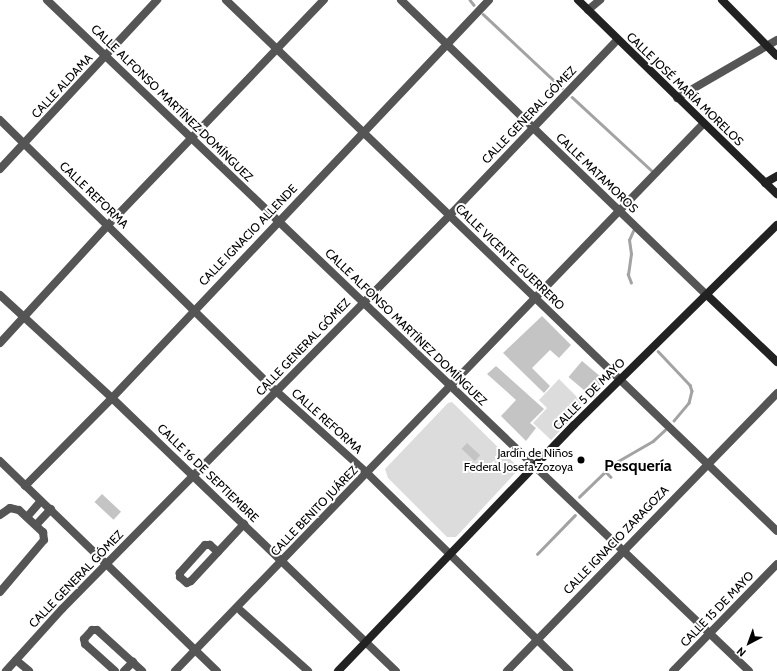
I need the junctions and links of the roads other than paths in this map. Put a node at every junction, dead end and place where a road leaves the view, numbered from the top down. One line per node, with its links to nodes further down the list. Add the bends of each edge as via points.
1 (47, 0): 16 (street, CALLE ALFONSO MARTÍNEZ DOMÍNGUEZ)
2 (157, 0): 16 (street, CALLE ALDAMA)
3 (226, 0): 15 (street, CALLE VICENTE GUERRERO)
4 (324, 0): 15 (street)
5 (401, 0): 13 (street, CALLE MATAMOROS)
6 (489, 0): 13 (street, CALLE IGNACIO ALLENDE)
7 (578, 0): 10 (street, CALLE JOSÉ MARÍA MORELOS)
8 (600, 0): 10 (street)
9 (722, 0): 14 (street)
10 (588, 10): 11 (street, CALLE JOSÉ MARÍA MORELOS)
11 (617, 40): 18 (street, CALLE JOSÉ MARÍA MORELOS); 21 (street, CALLE GENERAL GÓMEZ)
12 (777, 40): 14 (street)
13 (447, 44): 21 (street, CALLE MATAMOROS); 22 (street, CALLE IGNACIO ALLENDE)
14 (766, 46): 17 (street); 18 (street)
15 (277, 48): 22 (street, CALLE VICENTE GUERRERO); 23 (street)
16 (106, 56): 23 (street, CALLE ALFONSO MARTÍNEZ DOMÍNGUEZ); 24 (street, CALLE ALDAMA)
17 (777, 56)
18 (677, 98): 20 (street, CALLE JOSÉ MARÍA MORELOS)
19 (0, 120): 24 (street, CALLE REFORMA)
20 (702, 124): 27 (street, CALLE JOSÉ MARÍA MORELOS); 29 (street, CALLE BENITO JUÁREZ)
21 (534, 128): 29 (street, CALLE MATAMOROS); 30 (street, CALLE GENERAL GÓMEZ)
22 (364, 132): 30 (street, CALLE VICENTE GUERRERO); 31 (street, CALLE IGNACIO ALLENDE)
23 (191, 137): 31 (street, CALLE ALFONSO MARTÍNEZ DOMÍNGUEZ); 32 (street)
24 (24, 144): 25 (street, CALLE ALDAMA); 32 (street, CALLE REFORMA)
25 (0, 169)
26 (777, 176): 27 (street)
27 (765, 183): 28 (street, CALLE JOSÉ MARÍA MORELOS)
28 (777, 194)
29 (619, 212): 35 (street, CALLE MATAMOROS); 36 (street, CALLE BENITO JUÁREZ)
30 (450, 215): 36 (street, CALLE VICENTE GUERRERO); 37 (street, CALLE GENERAL GÓMEZ)
31 (278, 220): 37 (street, CALLE ALFONSO MARTÍNEZ DOMÍNGUEZ); 38 (street, CALLE IGNACIO ALLENDE)
32 (108, 225): 38 (street, CALLE REFORMA); 39 (street)
33 (777, 225): 35 (street, CALLE 5 DE MAYO)
34 (0, 295): 39 (street, CALLE 16 DE SEPTIEMBRE)
35 (707, 295): 41 (street, CALLE MATAMOROS); 42 (street, CALLE 5 DE MAYO)
36 (536, 299): 42 (street, CALLE VICENTE GUERRERO); 43 (street, CALLE BENITO JUÁREZ)
37 (363, 302): 43 (street, CALLE ALFONSO MARTÍNEZ DOMÍNGUEZ); 44 (street, CALLE GENERAL GÓMEZ)
38 (193, 310): 44 (street, CALLE REFORMA); 46 (street, CALLE IGNACIO ALLENDE)
39 (25, 318): 40 (street); 46 (street, CALLE 16 DE SEPTIEMBRE)
40 (0, 343)
41 (777, 362)
42 (619, 380): 48 (street, CALLE VICENTE GUERRERO); 49 (street, CALLE 5 DE MAYO)
43 (451, 386): 49 (street, CALLE ALFONSO MARTÍNEZ DOMÍNGUEZ); 50 (street, CALLE BENITO JUÁREZ)
44 (276, 391): 50 (street, CALLE REFORMA); 51 (street, CALLE GENERAL GÓMEZ)
45 (777, 393): 48 (street, CALLE IGNACIO ZARAGOZA)
46 (112, 398): 51 (street, CALLE 16 DE SEPTIEMBRE); 52 (street, CALLE IGNACIO ALLENDE)
47 (0, 461): 52 (street)
48 (707, 463): 59 (street, CALLE VICENTE GUERRERO); 61 (street, CALLE IGNACIO ZARAGOZA)
49 (534, 467): 61 (street, CALLE ALFONSO MARTÍNEZ DOMÍNGUEZ); 62 (street, CALLE 5 DE MAYO)
50 (367, 473): 62 (street, CALLE REFORMA); 63 (street, CALLE BENITO JUÁREZ)
51 (194, 476): 57 (street, CALLE 16 DE SEPTIEMBRE); 64 (street, CALLE GENERAL GÓMEZ)
52 (25, 486): 53 (street)
53 (41, 501): 54 (street); 56 (street)
54 (50, 509): 58 (street); 64 (street)
55 (0, 515): 56 (street, via 10,508)
56 (27, 517): 58 (street)
57 (244, 524): 60 (street); 63 (street, CALLE 16 DE SEPTIEMBRE)
58 (36, 525): 66 (street, via 43,532 42,545)
59 (777, 531)
60 (218, 552): 60 (street, via 210,545 205,545 180,573 180,577 190,582)
61 (622, 552): 68 (street, CALLE ALFONSO MARTÍNEZ DOMÍNGUEZ); 69 (street, CALLE IGNACIO ZARAGOZA)
62 (451, 554): 69 (street, CALLE REFORMA); 70 (street, CALLE 5 DE MAYO)
63 (281, 562): 70 (street, CALLE 16 DE SEPTIEMBRE); 71 (street, CALLE BENITO JUÁREZ)
64 (107, 563): 71 (street); 72 (street, CALLE GENERAL GÓMEZ)
65 (777, 564): 68 (street, CALLE 15 DE MAYO)
66 (0, 592)
67 (240, 611): 81 (street)
68 (709, 635): 86 (street, CALLE 15 DE MAYO); 87 (street, CALLE ALFONSO MARTÍNEZ DOMÍNGUEZ)
69 (536, 640): 84 (street, CALLE IGNACIO ZARAGOZA); 85 (street, CALLE REFORMA)
70 (366, 641): 82 (street, CALLE 5 DE MAYO); 83 (street, CALLE 16 DE SEPTIEMBRE)
71 (195, 650): 79 (street, CALLE BENITO JUÁREZ); 80 (street)
72 (16, 660): 74 (street, CALLE GENERAL GÓMEZ); 75 (street)
73 (133, 662): 76 (street, via 97,630 92,630 84,639 85,644); 77 (street); 78 (street)
74 (6, 671)
75 (28, 671)
76 (115, 671)
77 (124, 671)
78 (142, 671)
79 (175, 671)
80 (217, 671)
81 (308, 671)
82 (338, 671)
83 (396, 671)
84 (507, 671)
85 (569, 671)
86 (674, 671)
87 (749, 671)

